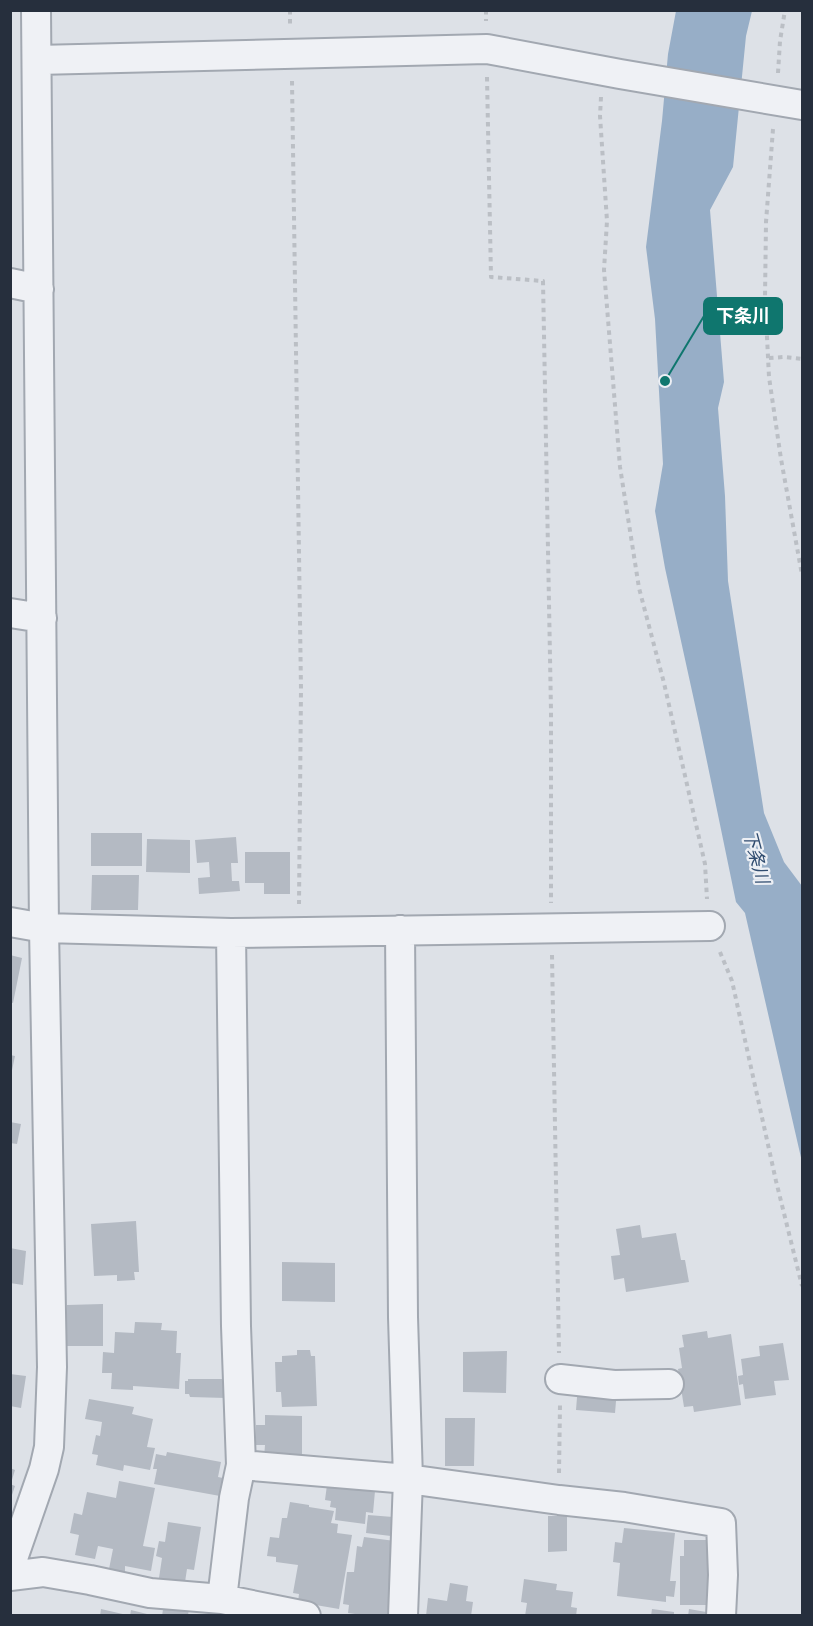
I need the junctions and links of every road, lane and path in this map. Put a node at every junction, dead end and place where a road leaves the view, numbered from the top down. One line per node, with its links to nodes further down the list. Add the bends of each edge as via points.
1 (36, 10): 6 (street)
2 (290, 10): 5 (path)
3 (785, 10): 8 (path, via 780,41)
4 (487, 49): 5 (street); 7 (street); 19 (path, via 491,277 543,281)
5 (292, 54): 6 (street); 21 (path, via 301,689)
6 (37, 60): 10 (street)
7 (611, 72): 8 (street); 17 (path, via 600,116 607,221 604,270 620,467 639,588 705,864)
8 (781, 102): 11 (path, via 766,222)
9 (10, 283): 10 (street)
10 (39, 288): 15 (street)
11 (769, 358): 12 (path); 13 (path, via 768,377)
12 (802, 359)
13 (802, 574)
14 (10, 613): 15 (street)
15 (42, 618): 18 (street)
16 (10, 922): 18 (street)
17 (710, 926): 19 (street); 23 (path, via 732,981)
18 (44, 928): 22 (street); 29 (street, via 52,1367 49,1447)
19 (551, 928): 20 (street); 24 (path)
20 (400, 930): 21 (street); 27 (street)
21 (299, 932): 22 (street)
22 (231, 933): 26 (street)
23 (802, 1286)
24 (560, 1379): 25 (street, via 614,1385); 28 (path)
25 (669, 1384)
26 (241, 1465): 27 (street); 31 (street)
27 (408, 1479): 28 (street); 33 (street)
28 (558, 1500): 34 (street, via 720,1523)
29 (10, 1567)
30 (10, 1576): 31 (street, via 43,1572 150,1593)
31 (222, 1599): 32 (street)
32 (306, 1616)
33 (403, 1616)
34 (721, 1616)

